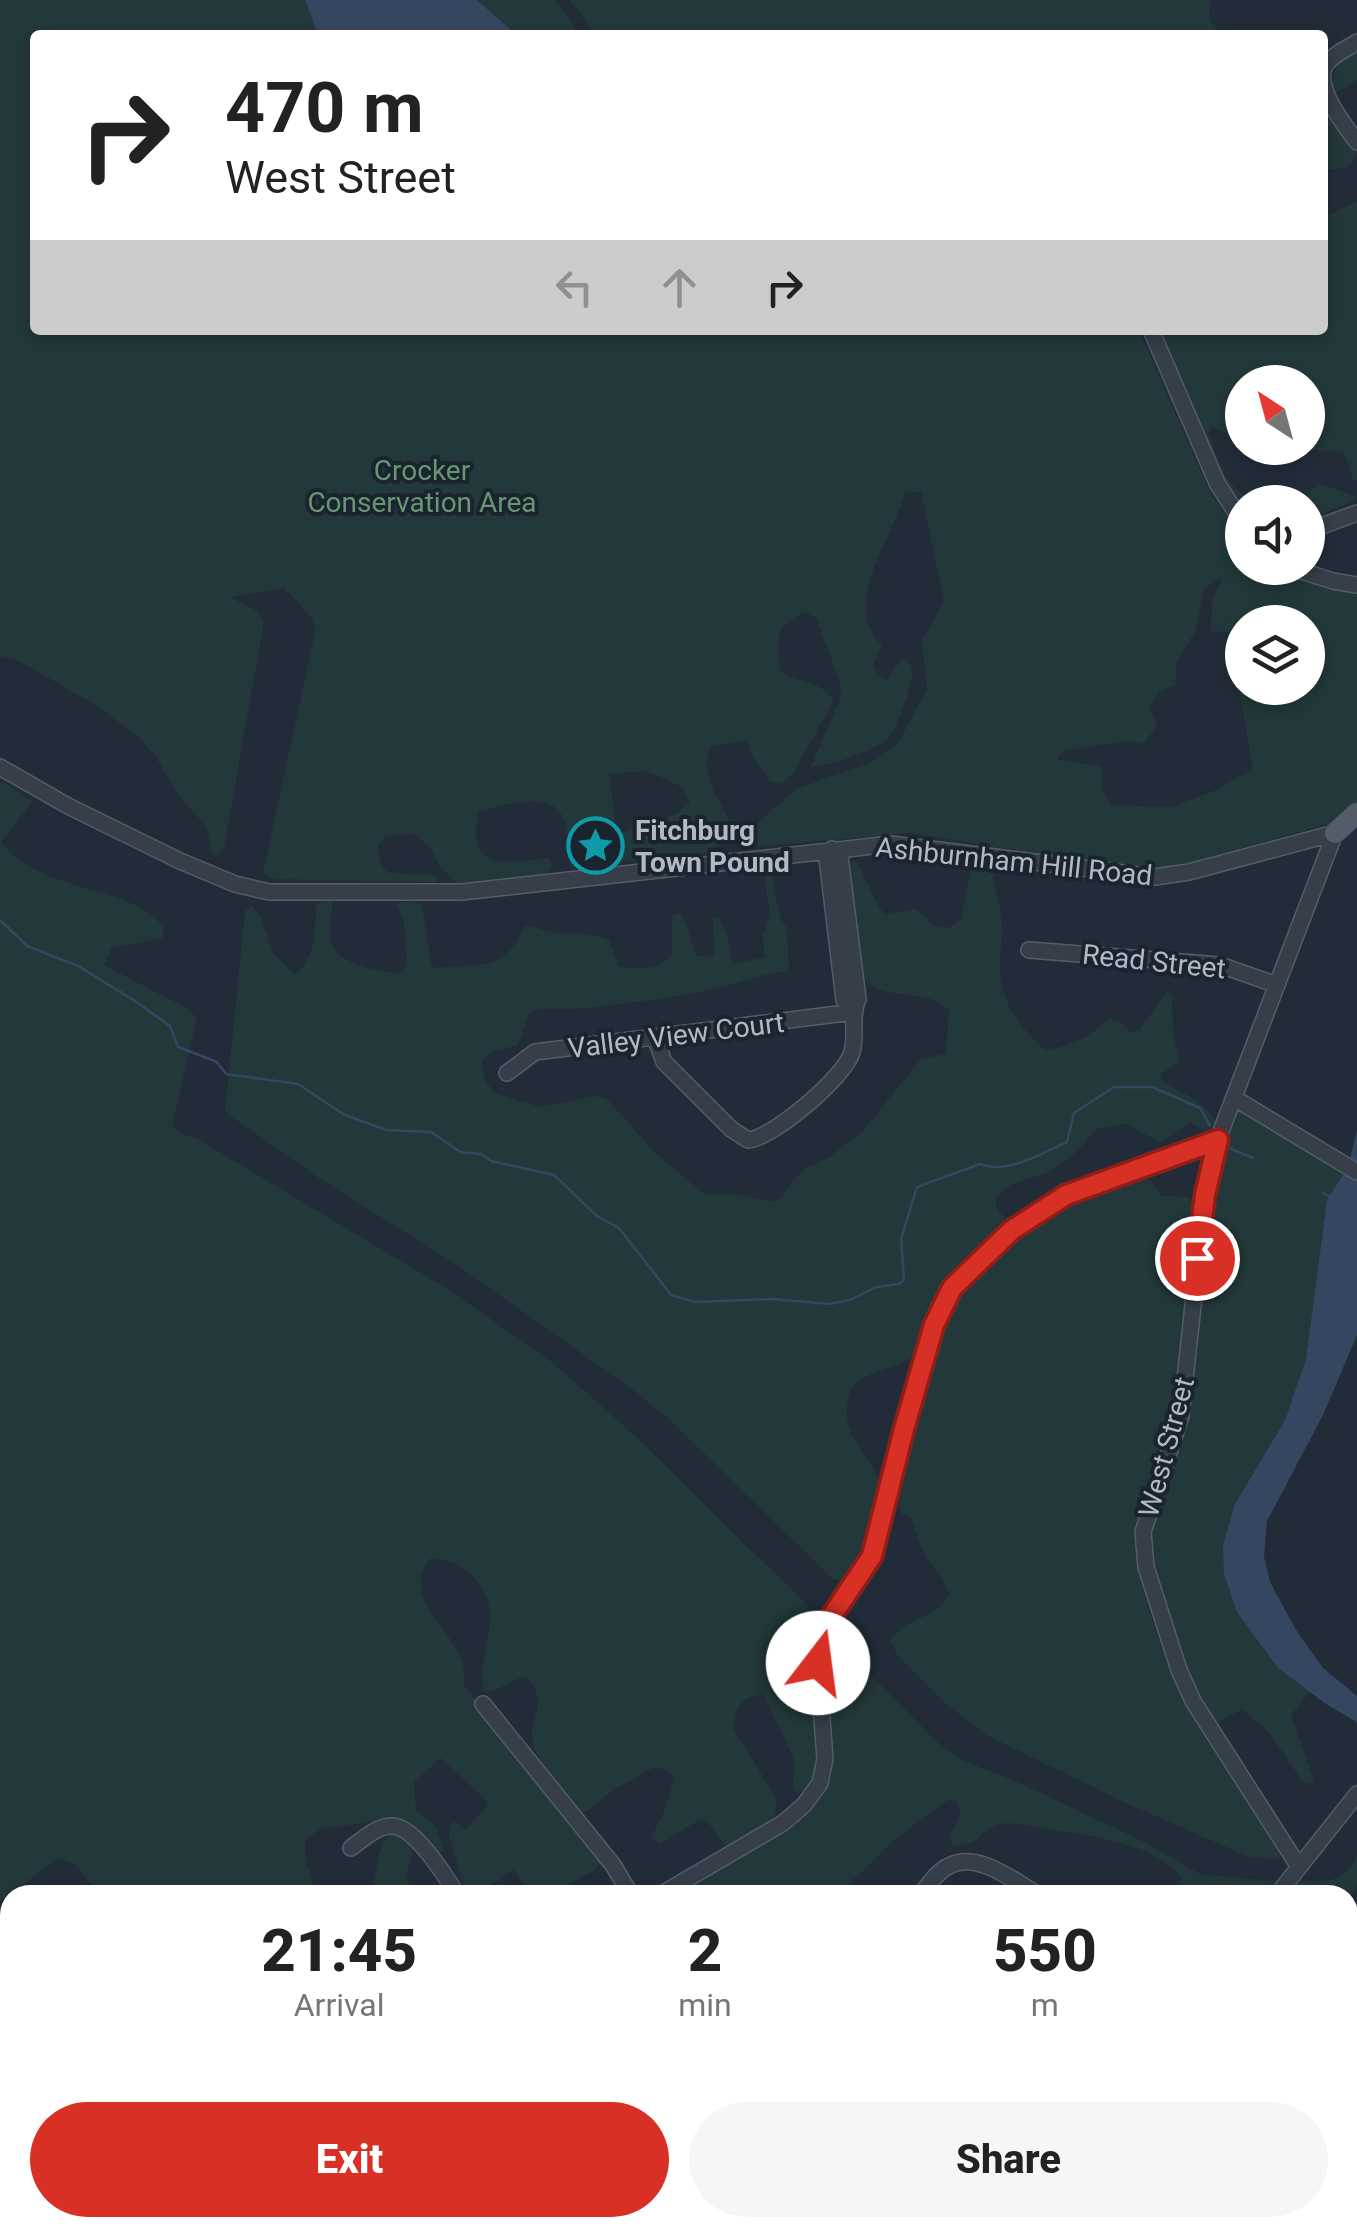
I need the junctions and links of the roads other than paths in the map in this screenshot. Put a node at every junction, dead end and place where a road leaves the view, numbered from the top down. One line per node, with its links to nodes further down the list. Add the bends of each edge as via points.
1 (1357, 42): 2 (street)
2 (1328, 62)
3 (1328, 91): 4 (street, via 1333,110)
4 (1357, 142)
5 (1153, 335): 6 (street)
6 (1225, 495)
7 (1357, 513): 8 (street)
8 (1325, 525)
9 (1325, 578): 10 (street)
10 (1357, 585)
11 (0, 767): 14 (street, Ashburnham Hill Road, via 164,853 269,892 462,892)
12 (1357, 813): 13 (main road)
13 (1335, 834): 14 (street, Ashburnham Hill Road, via 1155,878 910,844); 16 (street, West Street)
14 (832, 849): 17 (street, via 840,857 858,999)
15 (1029, 950): 16 (street, Read Street, via 1220,965)
16 (1277, 985): 20 (street, West Street)
17 (852, 1012): 18 (street, Valley View Court); 18 (street, via 846,1066 756,1140 736,1133 672,1070)
18 (656, 1038): 19 (street, Valley View Court, via 536,1052)
19 (507, 1073)
20 (1234, 1098): 21 (street, West Street); 22 (street)
21 (1218, 1140): 28 (street, West Street, via 1205,1195 1180,1416 1143,1532 1146,1567 1193,1701); 31 (street, via 1066,1195 1012,1230 952,1288 934,1325 872,1556 821,1638 820,1784 782,1823)
22 (1357, 1172)
23 (483, 1704): 30 (street)
24 (1357, 1794): 26 (street)
25 (1357, 1805): 26 (street)
26 (1322, 1838): 28 (street)
27 (351, 1848): 29 (street, via 382,1828 400,1827)
28 (1299, 1867): 34 (street)
29 (450, 1885)
30 (624, 1885)
31 (677, 1885)
32 (929, 1885): 33 (street, via 942,1870 966,1861)
33 (1020, 1885)
34 (1285, 1885)

